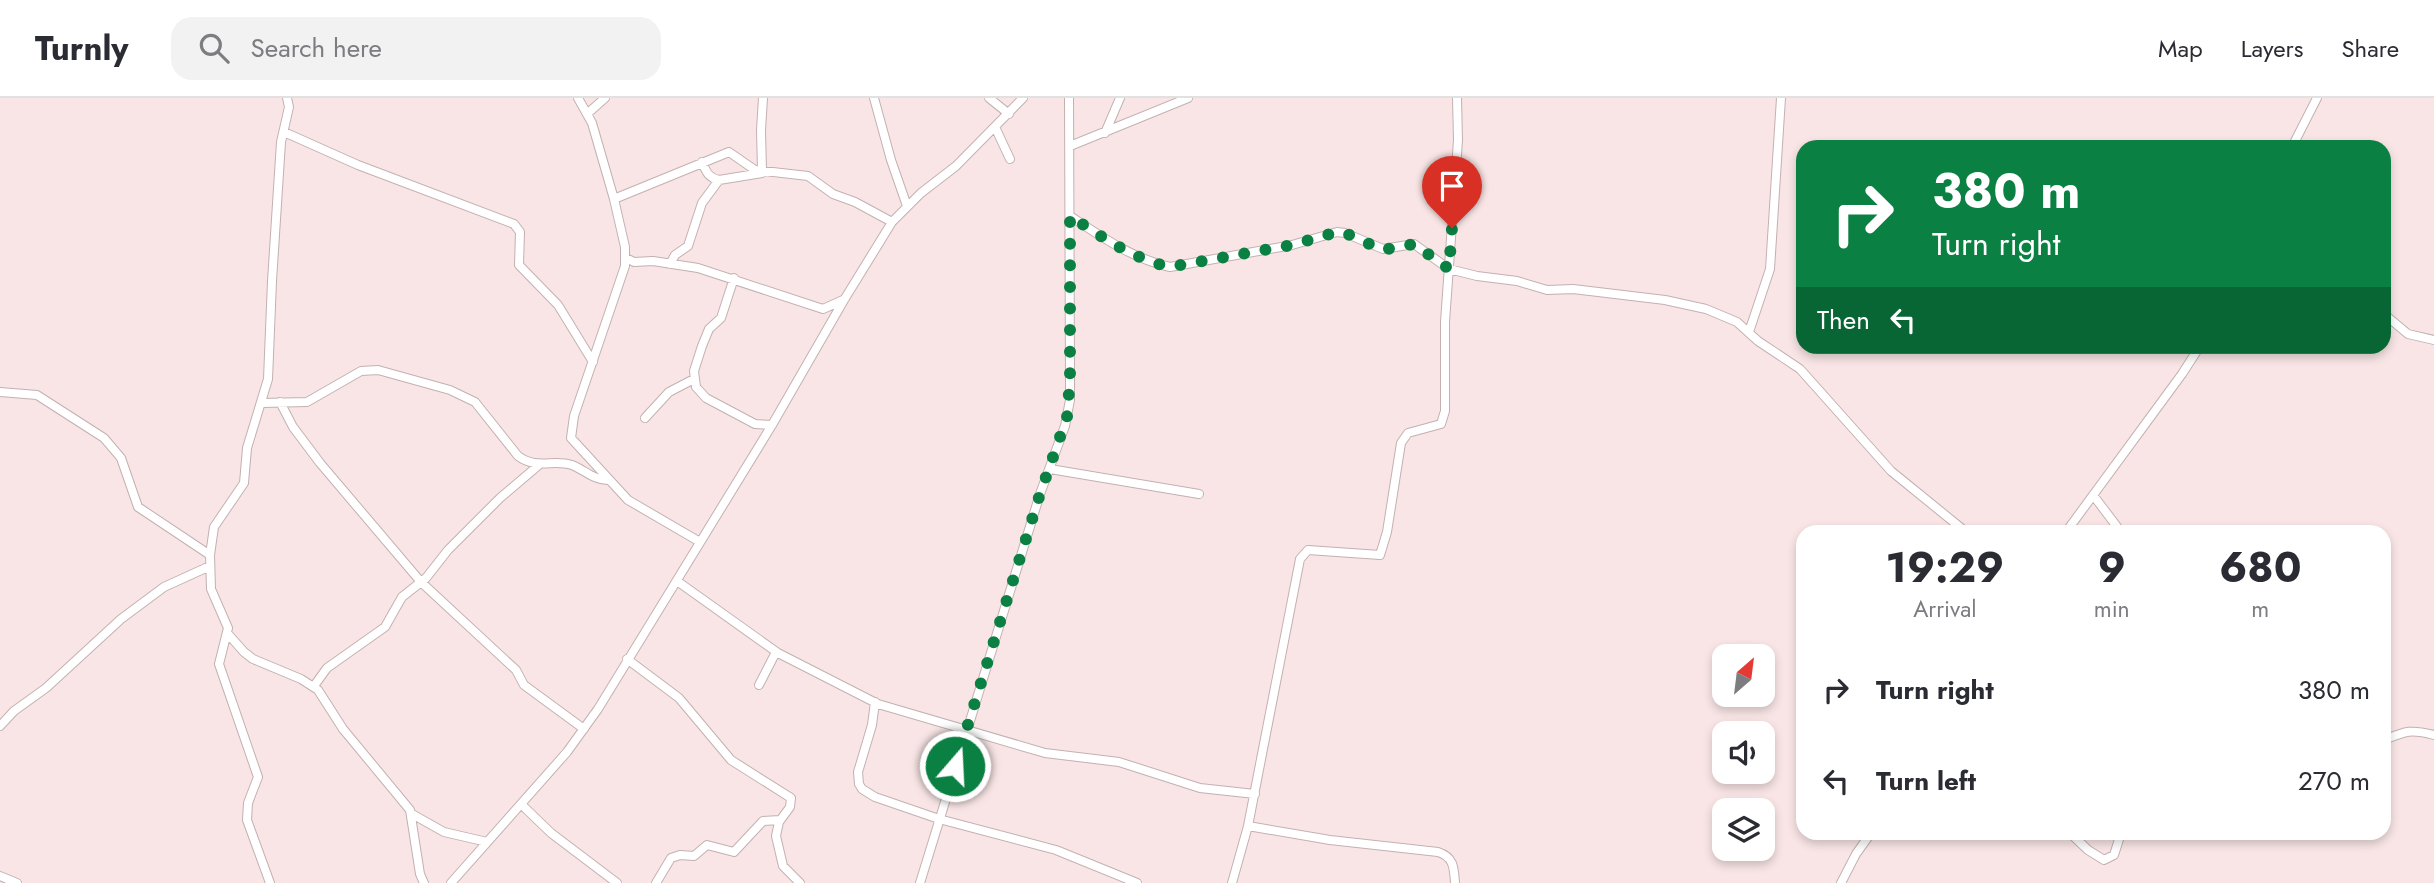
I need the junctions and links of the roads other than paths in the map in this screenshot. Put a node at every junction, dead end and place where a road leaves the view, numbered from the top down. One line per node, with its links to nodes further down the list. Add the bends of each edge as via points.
1 (288, 98): 17 (street)
2 (578, 98): 14 (street)
3 (605, 98): 14 (street)
4 (763, 98): 23 (street)
5 (874, 98): 26 (street)
6 (989, 98): 15 (street)
7 (1023, 98): 15 (street)
8 (1069, 98): 20 (street)
9 (1120, 98): 18 (street)
10 (1188, 98): 18 (street)
11 (1457, 98): 31 (street)
12 (1781, 98): 37 (street, via 1770,269)
13 (2317, 98): 19 (street)
14 (588, 113): 25 (street)
15 (1009, 114): 16 (street)
16 (995, 127): 21 (street); 26 (street)
17 (284, 132): 40 (street, via 514,224 520,232 519,265 562,310); 43 (street, via 268,379)
18 (1105, 133): 20 (street)
19 (2296, 140)
20 (1070, 146): 27 (street)
21 (1010, 159)
22 (702, 162): 23 (street, via 729,152); 24 (street, via 708,176); 25 (street)
23 (764, 172): 24 (street); 28 (street, via 807,176)
24 (719, 180): 30 (street, via 702,203 688,246)
25 (614, 199): 29 (street)
26 (907, 206): 28 (street)
27 (1070, 216): 31 (street, via 1134,255 1170,267 1337,232 1383,250 1414,244); 50 (street, via 1070,400)
28 (892, 222): 33 (street)
29 (626, 258): 30 (street); 40 (street)
30 (670, 264): 32 (street)
31 (1449, 269): 37 (street, via 1547,290 1597,291 1688,305 1723,315); 73 (street, via 1441,424 1408,433 1401,443 1380,555 1308,550 1300,559)
32 (734, 278): 34 (street); 41 (street, via 721,318 707,334)
33 (844, 300): 34 (street); 36 (street)
34 (823, 309): 36 (street)
35 (2391, 320): 38 (street, via 2408,334)
36 (830, 324): 47 (street)
37 (1749, 332): 54 (street, via 1800,369 1891,471)
38 (2434, 340)
39 (2195, 354): 53 (street)
40 (593, 362): 51 (street, via 570,433)
41 (694, 379): 45 (street, via 668,392); 46 (street, via 706,398)
42 (0, 392): 58 (street, via 37,395 104,438 121,458 138,508)
43 (262, 402): 44 (street); 58 (street, via 247,448 244,484 214,527)
44 (280, 402): 49 (street, via 312,401 361,371 378,370 464,396 482,408 518,456); 61 (street, via 320,463)
45 (645, 418)
46 (755, 424): 47 (street); 48 (street)
47 (772, 425): 48 (street)
48 (761, 443): 57 (street)
49 (540, 464): 51 (street, via 574,466); 61 (street, via 500,498)
50 (1049, 468): 52 (street); 70 (street)
51 (608, 480): 57 (street, via 628,500)
52 (1199, 494)
53 (2093, 495): 55 (street); 56 (street)
54 (1957, 525)
55 (2071, 525)
56 (2116, 525)
57 (700, 542): 60 (street)
58 (210, 555): 59 (street)
59 (210, 566): 62 (street, via 211,589); 68 (street, via 164,587 121,619)
60 (677, 581): 63 (street); 64 (street)
61 (421, 582): 66 (street, via 402,597 385,627 327,668); 69 (street, via 516,670 524,685)
62 (228, 634): 66 (street, via 253,659); 85 (street, via 219,664 257,769 247,820)
63 (776, 652): 65 (street); 67 (street)
64 (627, 659): 69 (street); 77 (street, via 679,698 731,760 791,798)
65 (759, 685)
66 (314, 686): 75 (street)
67 (875, 702): 70 (street); 76 (street, via 859,784 868,794)
68 (0, 726)
69 (584, 729): 74 (street)
70 (967, 729): 73 (street, via 1045,753 1119,762 1200,788); 76 (street)
71 (2434, 736): 72 (street, via 2411,730)
72 (2391, 737)
73 (1255, 794): 78 (street)
74 (522, 804): 82 (street); 88 (street, via 551,833)
75 (412, 814): 82 (street, via 444,832); 86 (street)
76 (940, 819): 91 (street); 92 (street, via 1056,850)
77 (780, 820): 89 (street, via 763,821 734,852 707,845 694,856 676,855); 90 (street, via 776,836 780,858)
78 (1248, 826): 93 (street); 94 (street, via 1438,852 1452,862)
79 (1866, 840): 95 (street)
80 (2077, 840): 81 (street, via 2104,860 2114,855)
81 (2119, 840)
82 (487, 842): 87 (street)
83 (0, 876): 84 (street)
84 (17, 883)
85 (270, 883)
86 (424, 883)
87 (451, 883)
88 (617, 883)
89 (656, 883)
90 (800, 883)
91 (920, 883)
92 (1137, 883)
93 (1232, 883)
94 (1455, 883)
95 (1841, 883)

